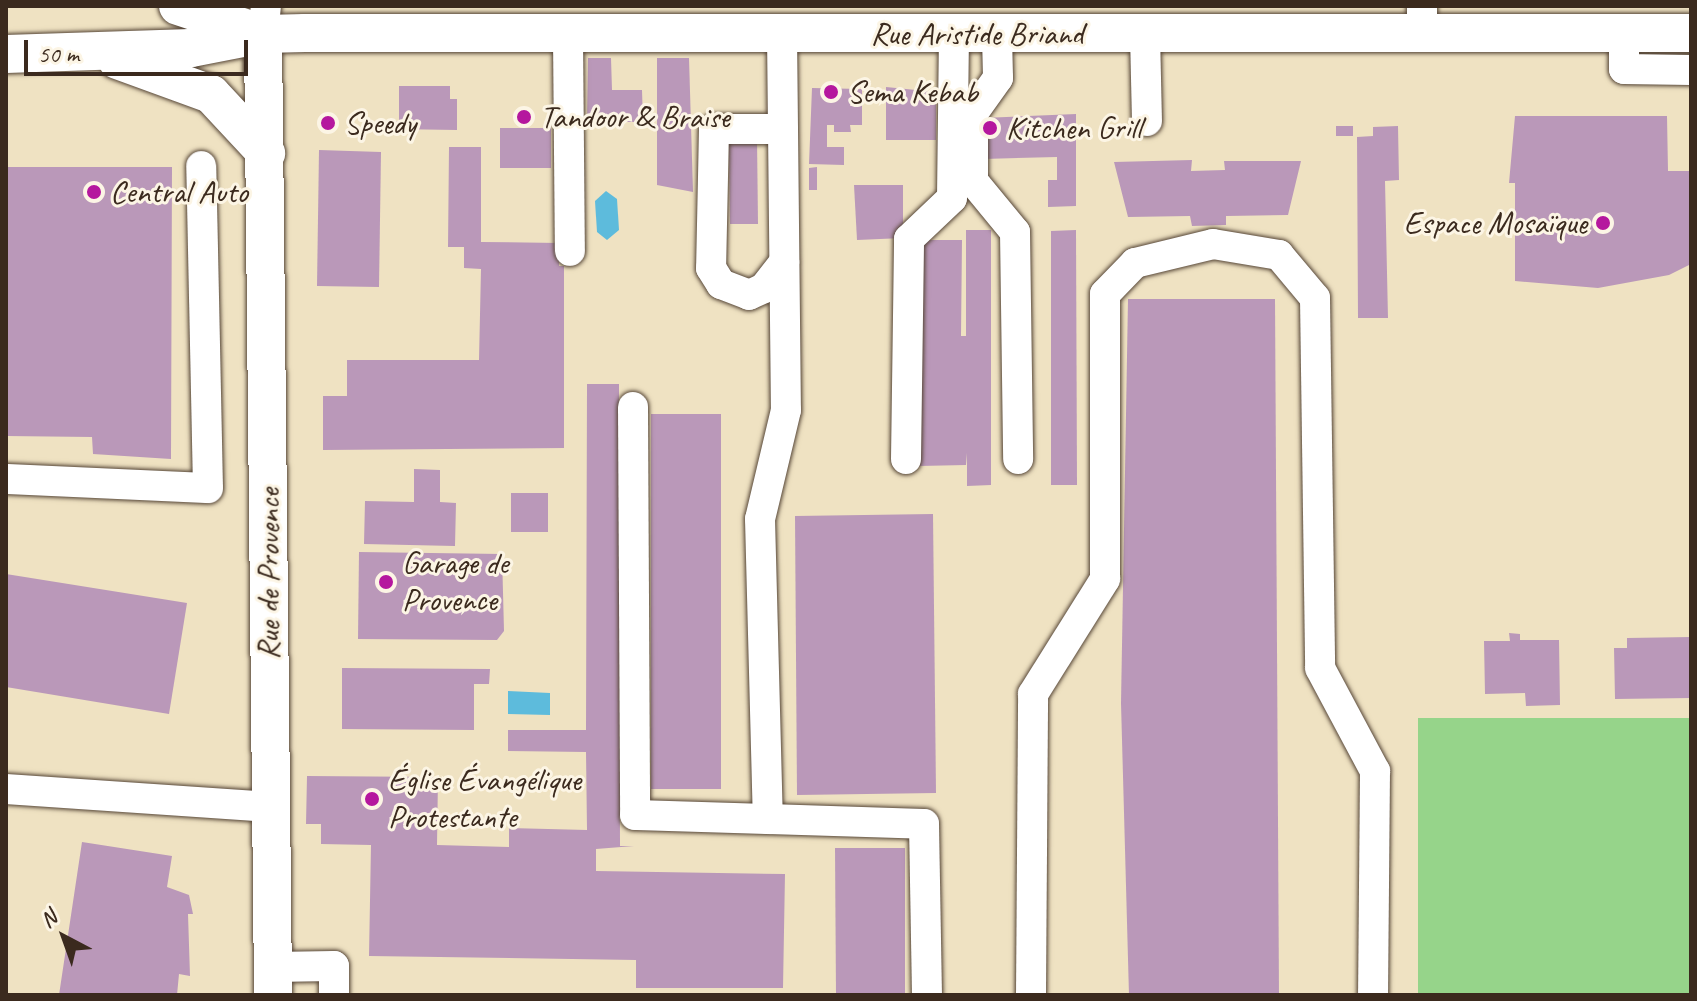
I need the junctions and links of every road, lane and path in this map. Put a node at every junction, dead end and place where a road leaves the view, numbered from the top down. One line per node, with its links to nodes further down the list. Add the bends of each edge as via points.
1 (178, 6): 2 (main road, Rue Aristide Briand)
2 (264, 20): 9 (main road, Rue Aristide Briand); 11 (main road, Rue Aristide Briand, via 191,48); 16 (main road, Rue de Provence)
3 (1422, 20): 7 (main road, Rue Aristide Briand); 8 (main road, Rue Aristide Briand)
4 (782, 33): 6 (main road, Rue Aristide Briand); 9 (main road, Rue Aristide Briand); 15 (lane)
5 (1691, 33): 8 (main road, Rue Aristide Briand)
6 (954, 34): 10 (main road, Rue Aristide Briand); 21 (lane, via 952,198 909,239)
7 (1145, 34): 10 (main road, Rue Aristide Briand); 14 (lane)
8 (1624, 34): 13 (lane, via 1624,69)
9 (568, 36): 18 (lane)
10 (997, 36): 22 (lane, via 998,78 973,113 973,181 1015,232)
11 (91, 52): 12 (main road, Rue Aristide Briand); 16 (main road, via 211,94)
12 (6, 54)
13 (1691, 70)
14 (1147, 121)
15 (783, 129): 19 (lane); 19 (lane, via 714,129 711,268 721,284 749,295 764,288)
16 (266, 153): 25 (main road, Rue de Provence)
17 (201, 166): 23 (lane, via 208,488)
18 (570, 251)
19 (784, 262): 26 (lane, via 786,410 760,519)
20 (633, 407): 26 (lane, via 635,815)
21 (906, 459)
22 (1018, 459)
23 (6, 479)
24 (6, 789): 25 (lane)
25 (270, 807): 27 (main road, Rue de Provence)
26 (768, 819): 29 (lane, via 924,824)
27 (272, 981): 28 (lane, via 334,966)
28 (334, 995)
29 (927, 995)
30 (1031, 995): 31 (lane, via 1033,694 1105,579 1105,294 1135,263 1213,244 1279,255 1315,298 1320,668 1375,771)
31 (1373, 995)

